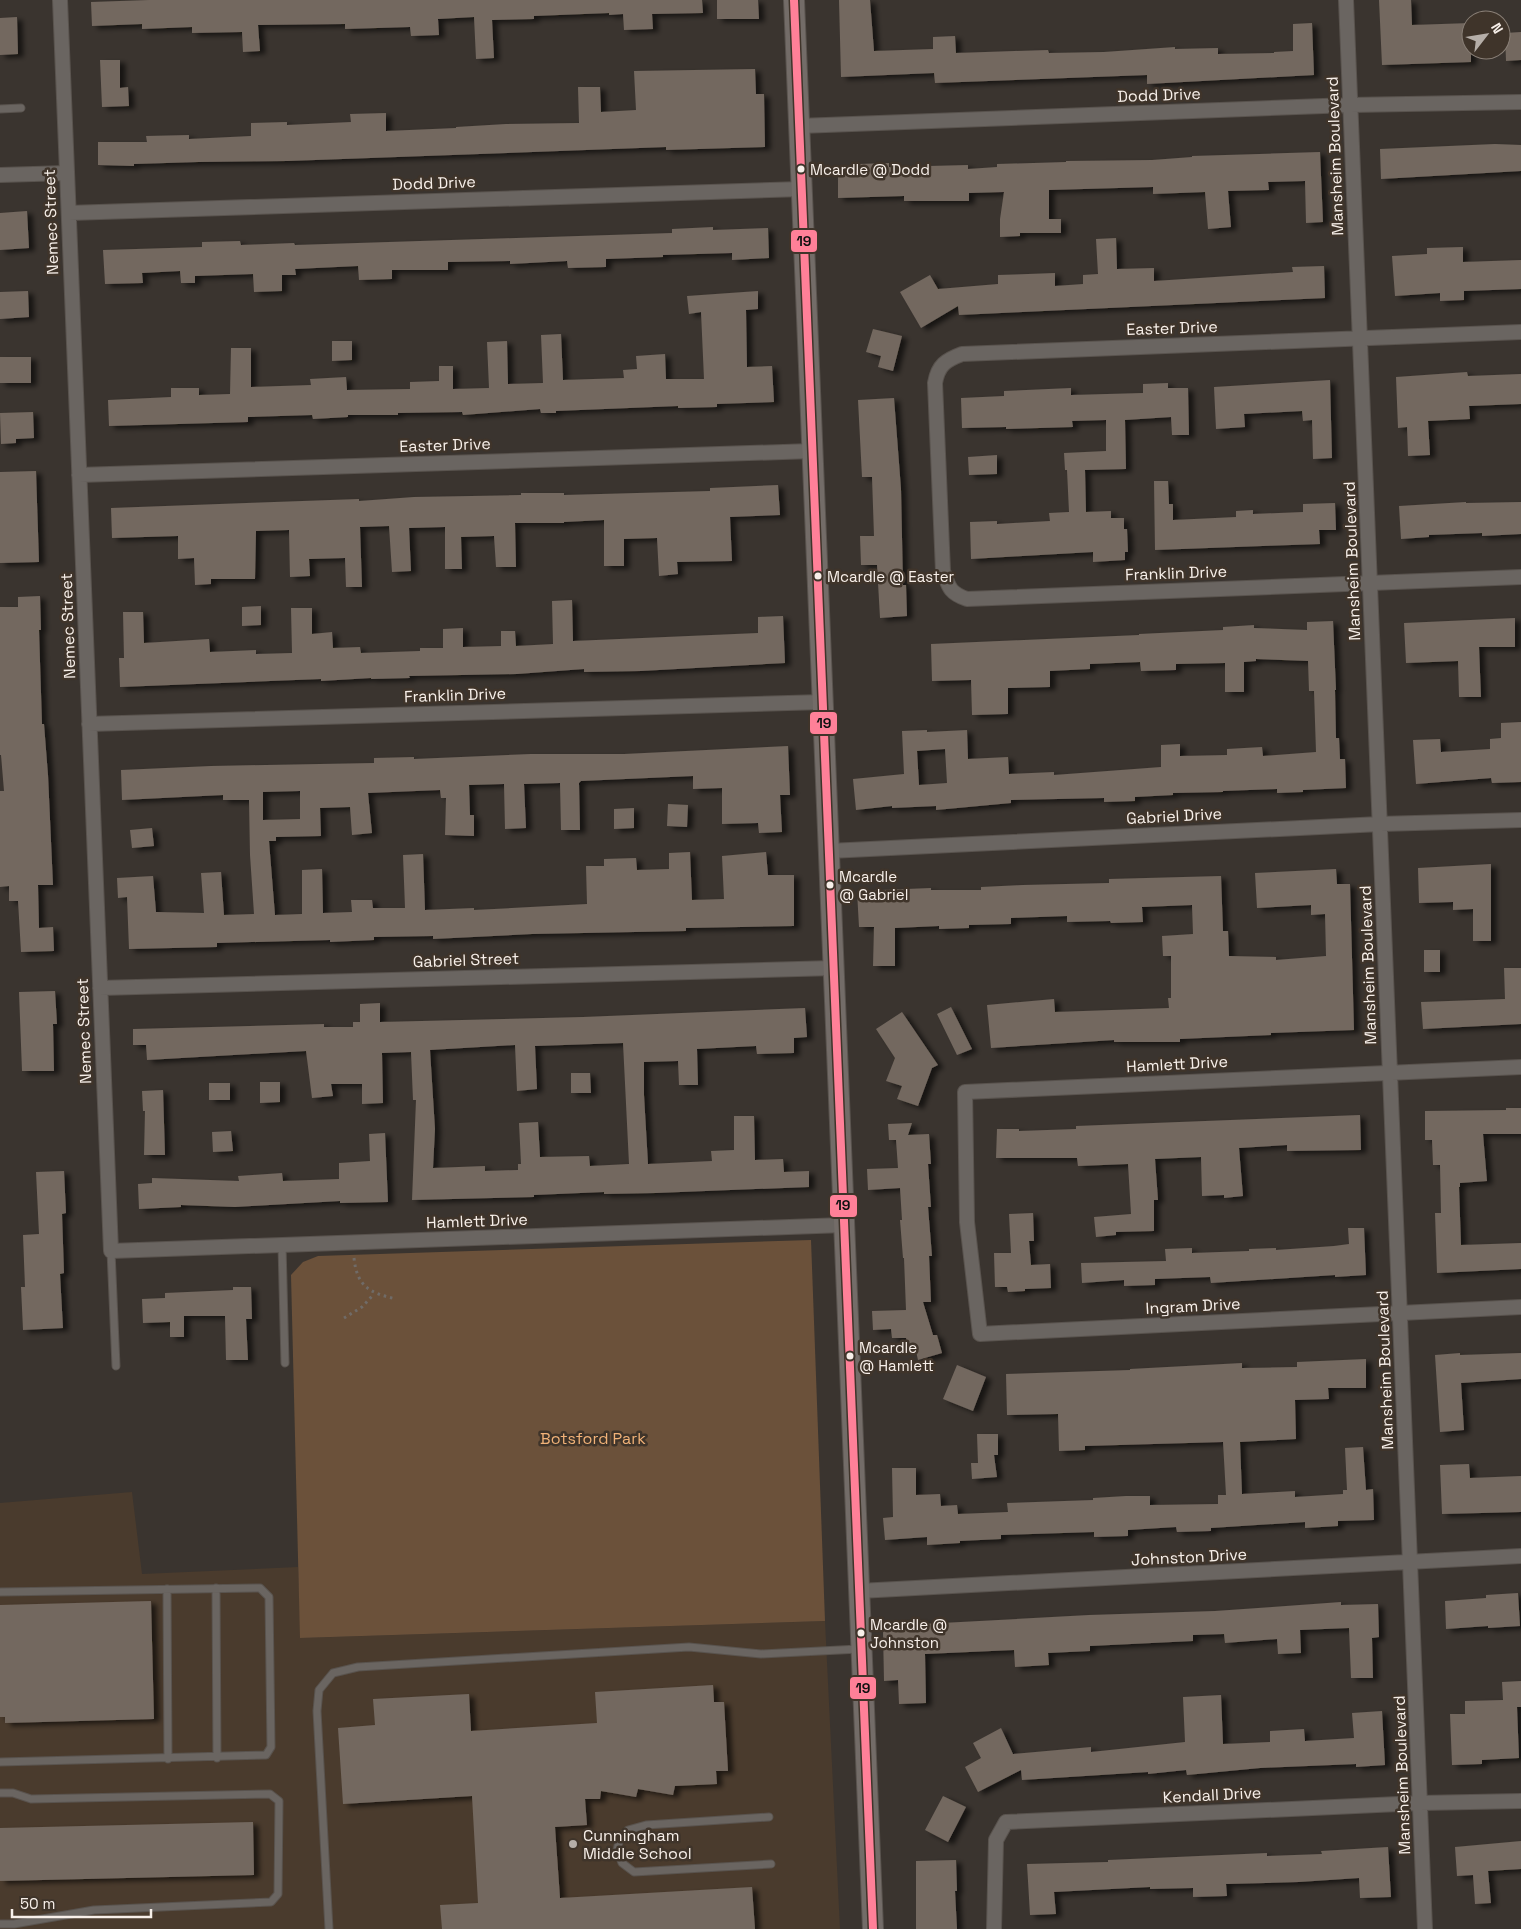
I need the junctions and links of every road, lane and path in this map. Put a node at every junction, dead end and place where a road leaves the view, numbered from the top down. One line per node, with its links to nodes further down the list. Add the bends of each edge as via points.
1 (60, 0): 9 (street, Nemec Street)
2 (794, 0): 8 (main road)
3 (1346, 0): 5 (street, Mansheim Boulevard)
4 (1521, 102): 5 (street, Dodd Drive)
5 (1350, 105): 8 (street, Dodd Drive); 14 (street, Mansheim Boulevard)
6 (21, 108): 7 (lane)
7 (0, 109)
8 (799, 126): 11 (main road)
9 (67, 173): 10 (street); 12 (street, Nemec Street)
10 (0, 175)
11 (802, 189): 12 (street, Dodd Drive); 15 (main road)
12 (68, 213): 16 (street, Nemec Street)
13 (1521, 332): 14 (street, Easter Drive)
14 (1360, 338): 17 (street, Easter Drive, via 962,354 949,359 937,372); 19 (street, Mansheim Boulevard)
15 (812, 451): 16 (street, Easter Drive); 20 (main road)
16 (79, 475): 21 (street, Nemec Street)
17 (938, 477): 19 (street, Franklin Drive, via 943,571 955,594 967,599)
18 (1521, 577): 19 (street, Franklin Drive)
19 (1370, 582): 23 (street, Mansheim Boulevard)
20 (823, 702): 21 (street, Franklin Drive); 24 (main road)
21 (89, 724): 26 (street, Nemec Street)
22 (1521, 820): 23 (street, Gabriel Drive)
23 (1380, 824): 24 (street, Gabriel Drive); 28 (street, Mansheim Boulevard)
24 (829, 852): 25 (main road)
25 (834, 968): 26 (street, Gabriel Street); 30 (main road)
26 (100, 988): 33 (street, Nemec Street)
27 (1521, 1067): 28 (street, Hamlett Drive)
28 (1390, 1072): 29 (street, Hamlett Drive, via 965,1092); 37 (street, Mansheim Boulevard)
29 (967, 1222): 37 (street, Ingram Drive, via 980,1334)
30 (844, 1225): 31 (street, Hamlett Drive); 45 (main road)
31 (353, 1243): 32 (street, Hamlett Drive); 34 (path, via 357,1273)
32 (282, 1245): 33 (street, Hamlett Drive); 39 (lane)
33 (111, 1251): 40 (lane)
34 (374, 1294): 35 (path); 38 (path, via 362,1307)
35 (396, 1298)
36 (1521, 1307): 37 (street, Ingram Drive)
37 (1400, 1313): 42 (street, Mansheim Boulevard)
38 (344, 1318)
39 (285, 1363)
40 (116, 1366)
41 (1521, 1556): 42 (street, Johnston Drive)
42 (1410, 1563): 45 (street, Johnston Drive); 53 (street, Mansheim Boulevard)
43 (216, 1588): 44 (lane); 48 (lane); 48 (lane, via 260,1588 269,1597 271,1747 266,1755)
44 (167, 1589): 46 (lane); 49 (lane)
45 (859, 1591): 47 (main road)
46 (0, 1592)
47 (862, 1648): 58 (lane, via 761,1654 689,1647 358,1667 333,1673 318,1690 317,1711); 59 (main road)
48 (217, 1758): 49 (lane)
49 (168, 1759): 50 (lane)
50 (0, 1762)
51 (0, 1793): 56 (lane, via 31,1799 270,1794 279,1801 279,1810 278,1894 271,1902 94,1910)
52 (1521, 1801): 53 (street, Kendall Drive)
53 (1420, 1803): 57 (street, Kendall Drive, via 1006,1822 996,1840); 60 (street, Mansheim Boulevard)
54 (769, 1817): 55 (lane, via 646,1825 628,1830 620,1838 617,1850 622,1863 634,1872)
55 (771, 1864)
56 (0, 1924)
57 (994, 1925)
58 (329, 1929)
59 (873, 1929)
60 (1426, 1929)

